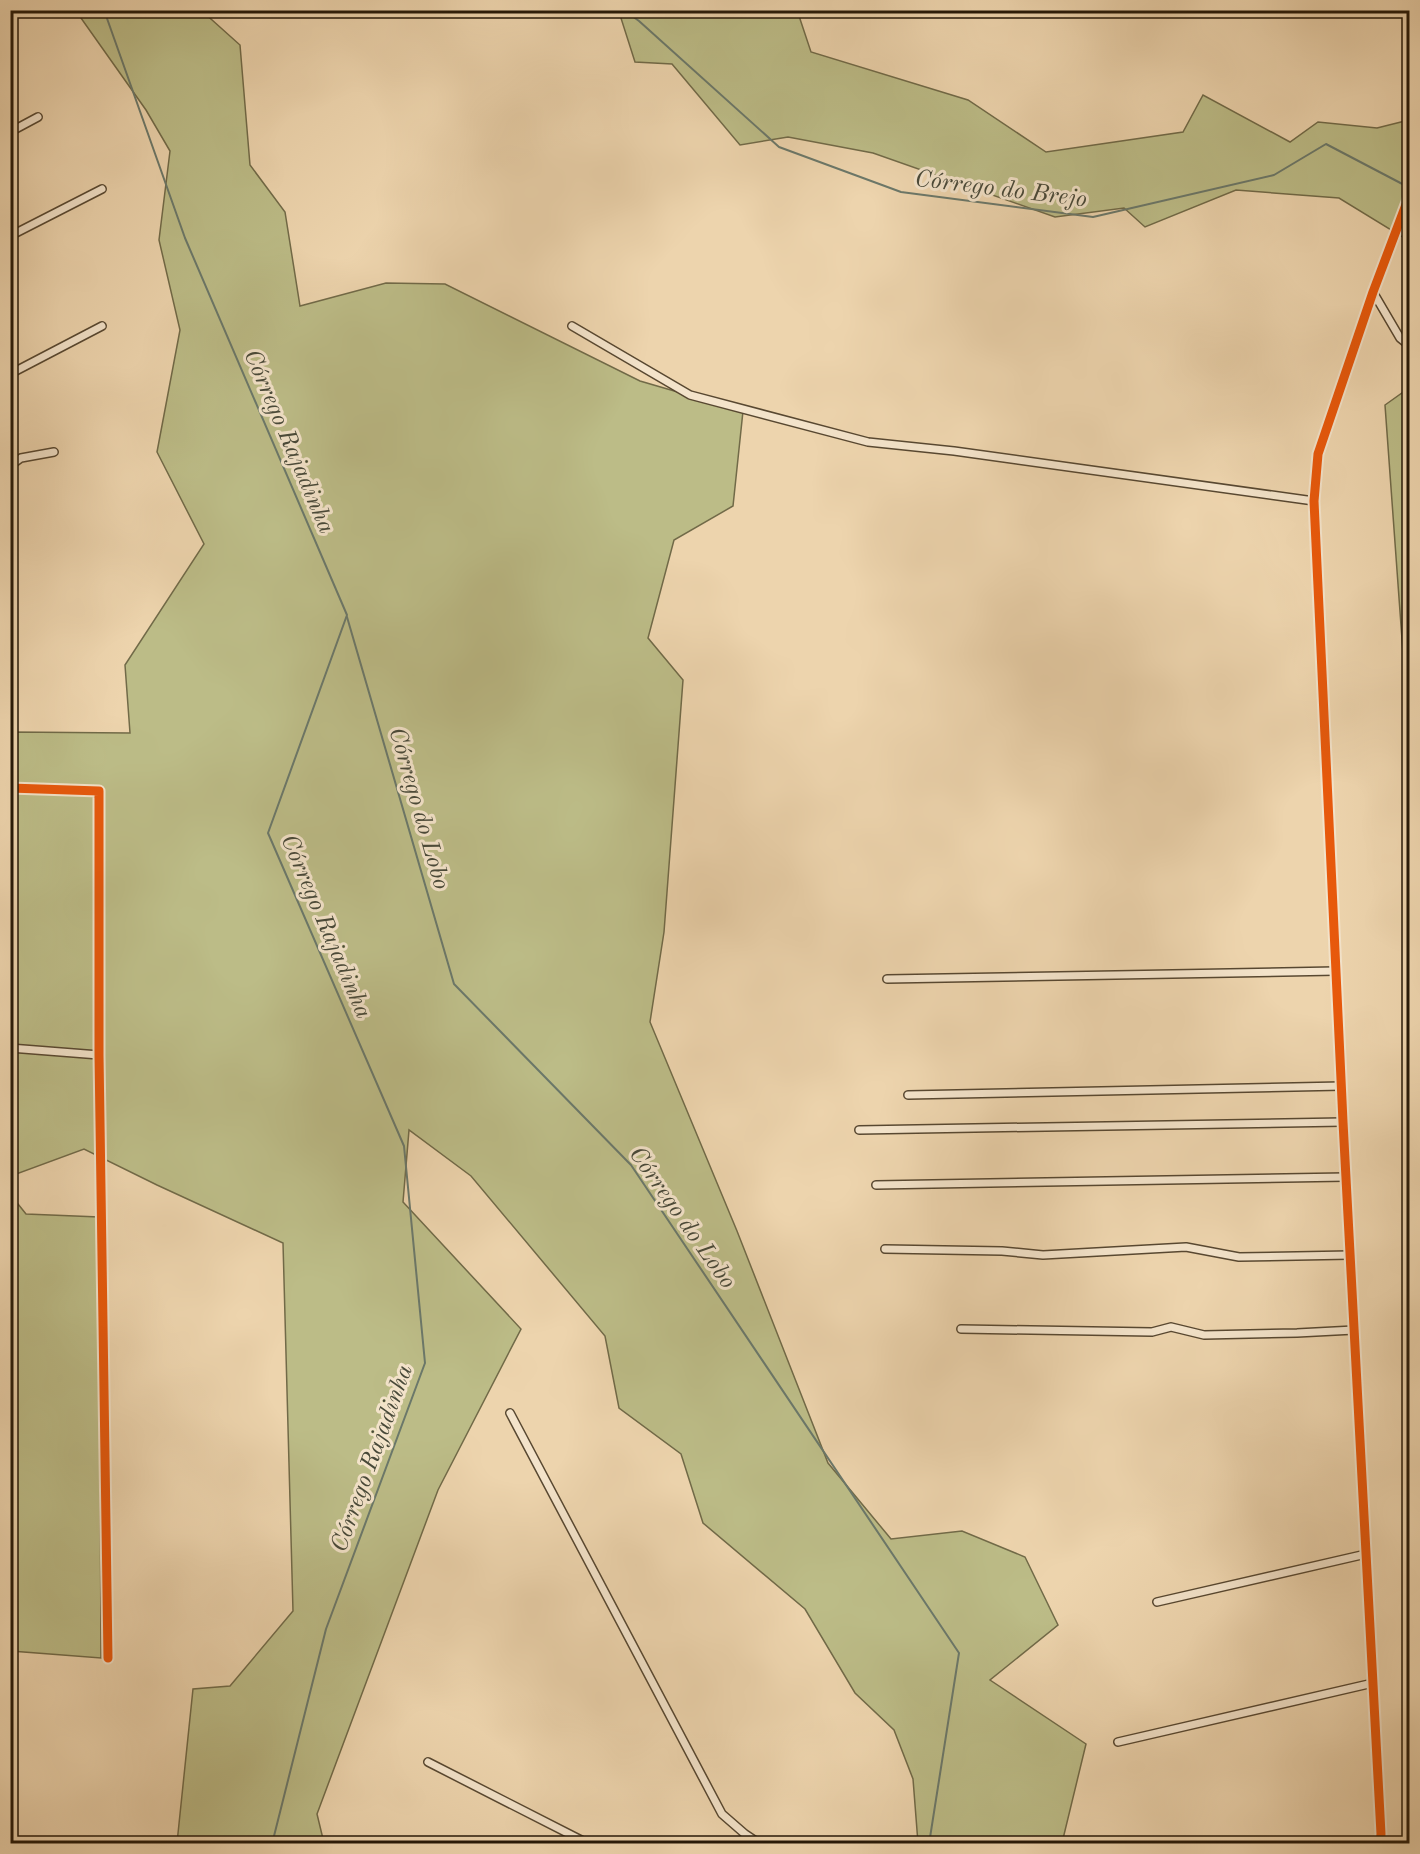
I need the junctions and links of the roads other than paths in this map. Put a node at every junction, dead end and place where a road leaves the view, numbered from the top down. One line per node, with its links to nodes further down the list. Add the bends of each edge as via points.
1 (38, 117): 2 (street)
2 (10, 132)
3 (102, 189): 5 (street)
4 (1409, 194): 6 (street)
5 (10, 236)
6 (1373, 292): 9 (street, via 1400,338); 13 (street, via 1318,454)
7 (102, 326): 10 (street)
8 (572, 326): 13 (street, via 690,395 868,442)
9 (1410, 346)
10 (10, 374)
11 (54, 452): 12 (street, via 21,458)
12 (10, 466)
13 (1314, 501): 15 (street)
14 (10, 788): 18 (street, via 99,791)
15 (1336, 971): 16 (street); 19 (street)
16 (887, 979)
17 (10, 1048): 18 (street)
18 (99, 1055): 32 (street)
19 (1342, 1086): 20 (street); 21 (street)
20 (908, 1095)
21 (1343, 1122): 22 (street); 23 (street)
22 (859, 1130)
23 (1346, 1177): 24 (street); 26 (street)
24 (876, 1185)
25 (885, 1249): 26 (street, via 1043,1255 1186,1247 1239,1257)
26 (1350, 1255): 28 (street)
27 (961, 1329): 28 (street, via 1152,1332 1172,1327 1204,1335)
28 (1354, 1330): 30 (street)
29 (510, 1413): 37 (street, via 722,1814)
30 (1366, 1554): 31 (street); 33 (street)
31 (1157, 1602)
32 (108, 1658)
33 (1373, 1683): 34 (street); 38 (street)
34 (1118, 1742)
35 (428, 1762): 36 (street)
36 (589, 1844)
37 (760, 1844)
38 (1380, 1844)

